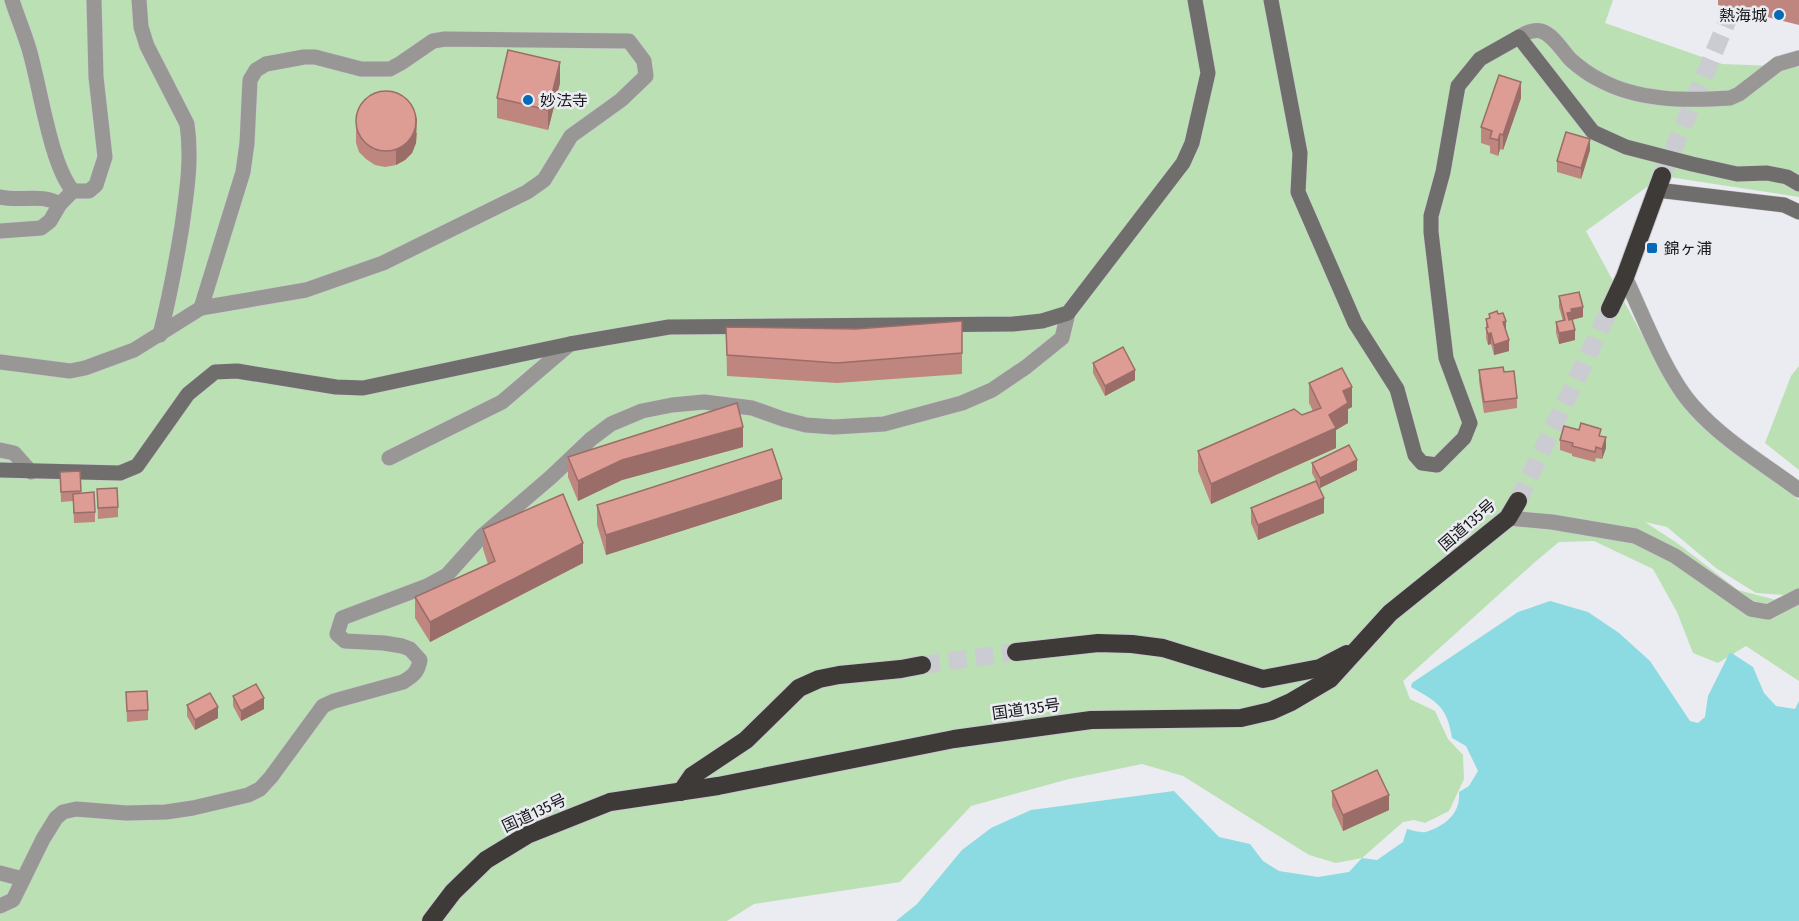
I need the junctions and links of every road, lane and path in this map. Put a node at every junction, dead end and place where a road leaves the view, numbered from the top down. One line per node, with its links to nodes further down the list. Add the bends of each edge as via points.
1 (12, 0): 10 (street, via 29,48 56,157 65,181)
2 (94, 0): 10 (street, via 96,77 105,157 96,185 89,191)
3 (139, 0): 19 (street, via 147,46 187,124 189,138 189,181)
4 (1196, 0): 18 (street, via 1208,73 1192,144 1183,163)
5 (1271, 0): 6 (street, via 1300,153 1298,192 1355,323 1397,389 1415,454 1422,463 1437,465 1464,438 1470,423 1446,358 1431,232 1455,95 1480,59)
6 (1519, 37): 7 (street, via 1530,31 1543,32 1571,60 1599,80 1643,96 1663,98 1730,98 1778,64); 9 (street, via 1593,132 1626,147 1692,164 1737,174 1767,173)
7 (1799, 58)
8 (1659, 183): 13 (street, via 1784,205); 15 (highway)
9 (1799, 184)
10 (74, 191): 12 (street)
11 (0, 197): 12 (street, via 48,198)
12 (60, 204): 14 (street, via 41,228)
13 (1799, 212)
14 (0, 231)
15 (1625, 277): 17 (highway); 26 (street, via 1672,377 1692,406 1712,426)
16 (201, 308): 16 (street, via 243,172 250,80 266,64 315,57 361,69 390,69 433,40 445,39 629,41 644,61 646,76 621,100 571,136 544,180 527,192 383,263 306,290); 19 (street)
17 (1610, 309)
18 (1068, 313): 20 (street, via 1012,324 669,327); 35 (street, via 1062,338 992,390 962,403 884,424 806,425 752,408 704,402 642,411 611,424 482,537 447,575 342,618 337,634 345,641 384,642 410,649 420,660 419,669 412,676 323,706 271,777 248,795 166,812 63,812 43,839)
19 (160, 335): 21 (street, via 134,350 85,368 70,370)
20 (570, 344): 23 (street, via 502,402); 25 (street, via 363,388 237,371 215,372 188,394 137,466 120,473)
21 (0, 362)
22 (0, 450): 25 (street, via 14,453)
23 (389, 458)
24 (0, 470): 25 (street)
25 (31, 472)
26 (1799, 490)
27 (1518, 501): 28 (highway, 国道135号)
28 (1508, 518): 29 (street, via 1635,536 1675,556 1751,609 1768,612); 30 (highway, 国道135号, via 1390,613)
29 (1799, 596)
30 (1358, 648): 31 (highway, 国道135号, via 1320,668 1263,679 1163,648 1132,644 1098,643); 33 (highway, 国道135号, via 1330,679 1271,711 1241,718 1068,723 954,739)
31 (1016, 652)
32 (922, 665): 33 (highway, via 839,675 799,688 746,740 692,776)
33 (681, 792): 37 (highway, 国道135号, via 610,802 526,835 486,860 453,892)
34 (0, 873): 35 (street)
35 (23, 879): 36 (street, via 14,900)
36 (0, 906)
37 (431, 921)

